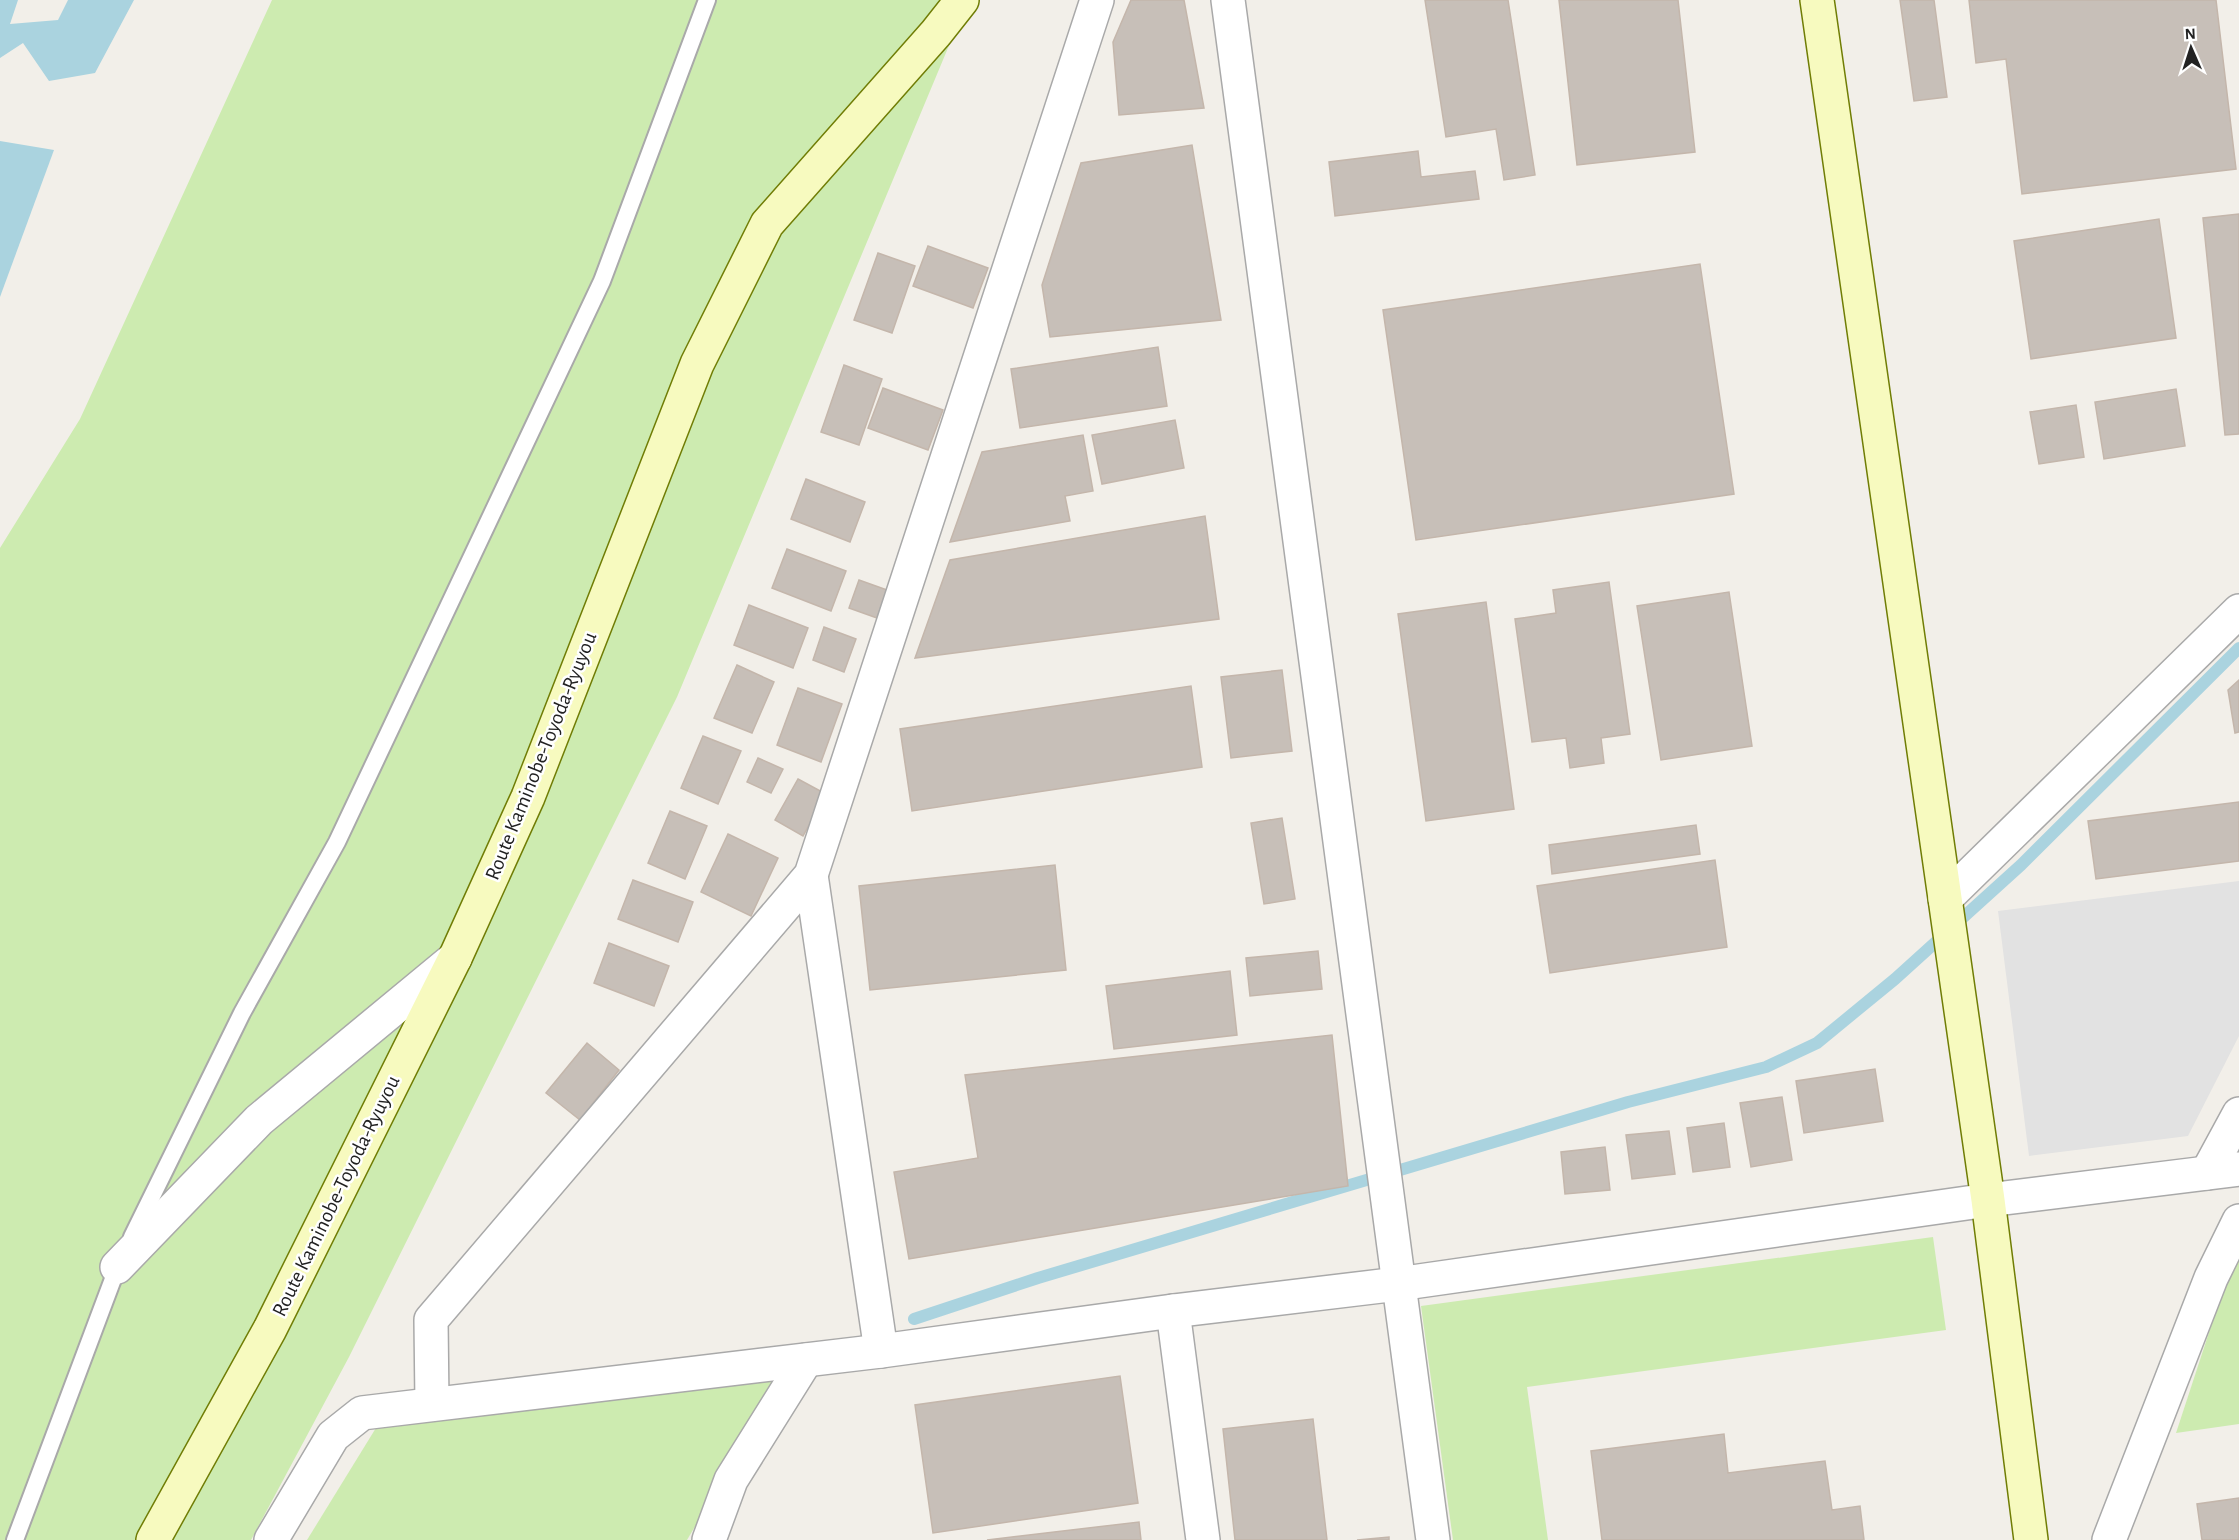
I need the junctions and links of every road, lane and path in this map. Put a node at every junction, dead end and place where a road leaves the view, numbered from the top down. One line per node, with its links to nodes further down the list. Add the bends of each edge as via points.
1 (707, 0): 15 (lane, via 602,281 337,842 242,1013)
2 (962, 0): 9 (main road, Route Kaminobe-Toyoda-Ryuyou, via 767,224 697,364 528,797)
3 (1097, 0): 7 (street)
4 (1228, 0): 16 (street)
5 (1817, 0): 8 (main road)
6 (2239, 611): 8 (street)
7 (811, 875): 18 (street); 20 (street, via 432,1320)
8 (1945, 899): 13 (main road)
9 (455, 958): 15 (street, via 259,1120); 22 (main road, Route Kaminobe-Toyoda-Ryuyou, via 270,1329)
10 (2239, 1114): 12 (street)
11 (2239, 1169): 12 (street)
12 (2207, 1173): 13 (street)
13 (1988, 1200): 16 (street); 27 (main road)
14 (2239, 1221): 28 (street, via 2211,1278)
15 (117, 1267): 21 (lane)
16 (1398, 1284): 17 (street); 26 (street)
17 (1173, 1311): 18 (street); 25 (street)
18 (881, 1351): 19 (street)
19 (806, 1360): 20 (street); 24 (street, via 731,1480)
20 (432, 1404): 23 (street, via 362,1413 333,1436)
21 (15, 1540)
22 (153, 1540)
23 (271, 1540)
24 (709, 1540)
25 (1203, 1540)
26 (1433, 1540)
27 (2031, 1540)
28 (2109, 1540)

